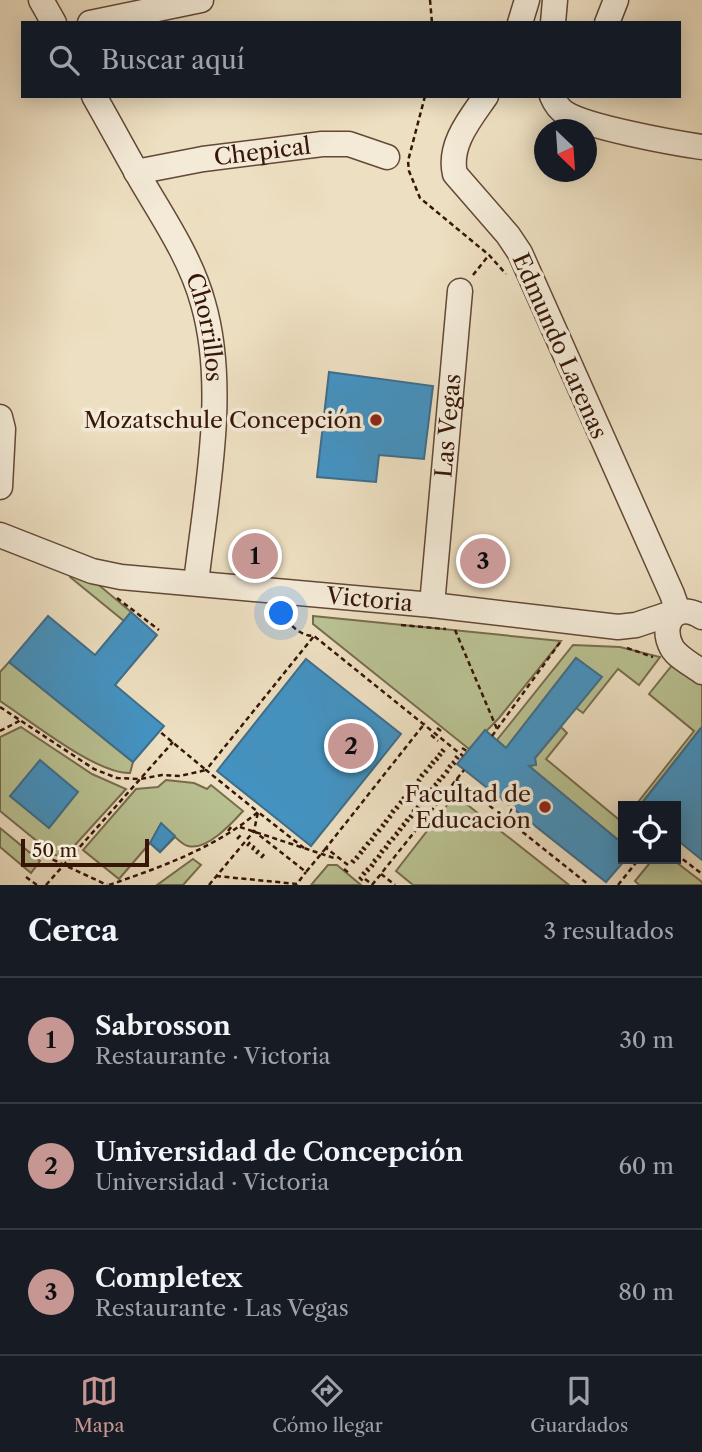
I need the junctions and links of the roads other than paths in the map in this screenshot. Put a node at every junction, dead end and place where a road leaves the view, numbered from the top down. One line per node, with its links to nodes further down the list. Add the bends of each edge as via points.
1 (41, 0): 6 (street)
2 (201, 0): 7 (street)
3 (527, 0): 8 (street)
4 (555, 0): 9 (street)
5 (616, 0): 10 (street)
6 (53, 21)
7 (100, 21)
8 (521, 21)
9 (552, 21)
10 (608, 21)
11 (95, 98): 16 (street, Chorrillos)
12 (485, 98): 23 (street, Edmundo Larenas, via 463,128 452,162 455,174 520,253)
13 (564, 102): 14 (street, via 597,125)
14 (702, 147)
15 (387, 157): 16 (street, Chepical, via 349,144 322,144)
16 (136, 172): 21 (street, Chorrillos, via 196,283 214,357 215,416)
17 (460, 291): 22 (street, Las Vegas)
18 (0, 417): 19 (street)
19 (0, 487)
20 (0, 535): 21 (street, Victoria, via 92,571)
21 (196, 583): 22 (street, Victoria)
22 (432, 605): 25 (street, Victoria)
23 (678, 611): 24 (street, via 686,609); 25 (street, Victoria); 26 (street, via 668,630)
24 (702, 617)
25 (618, 627): 26 (street, Victoria)
26 (675, 652): 27 (street, Victoria)
27 (702, 672)

